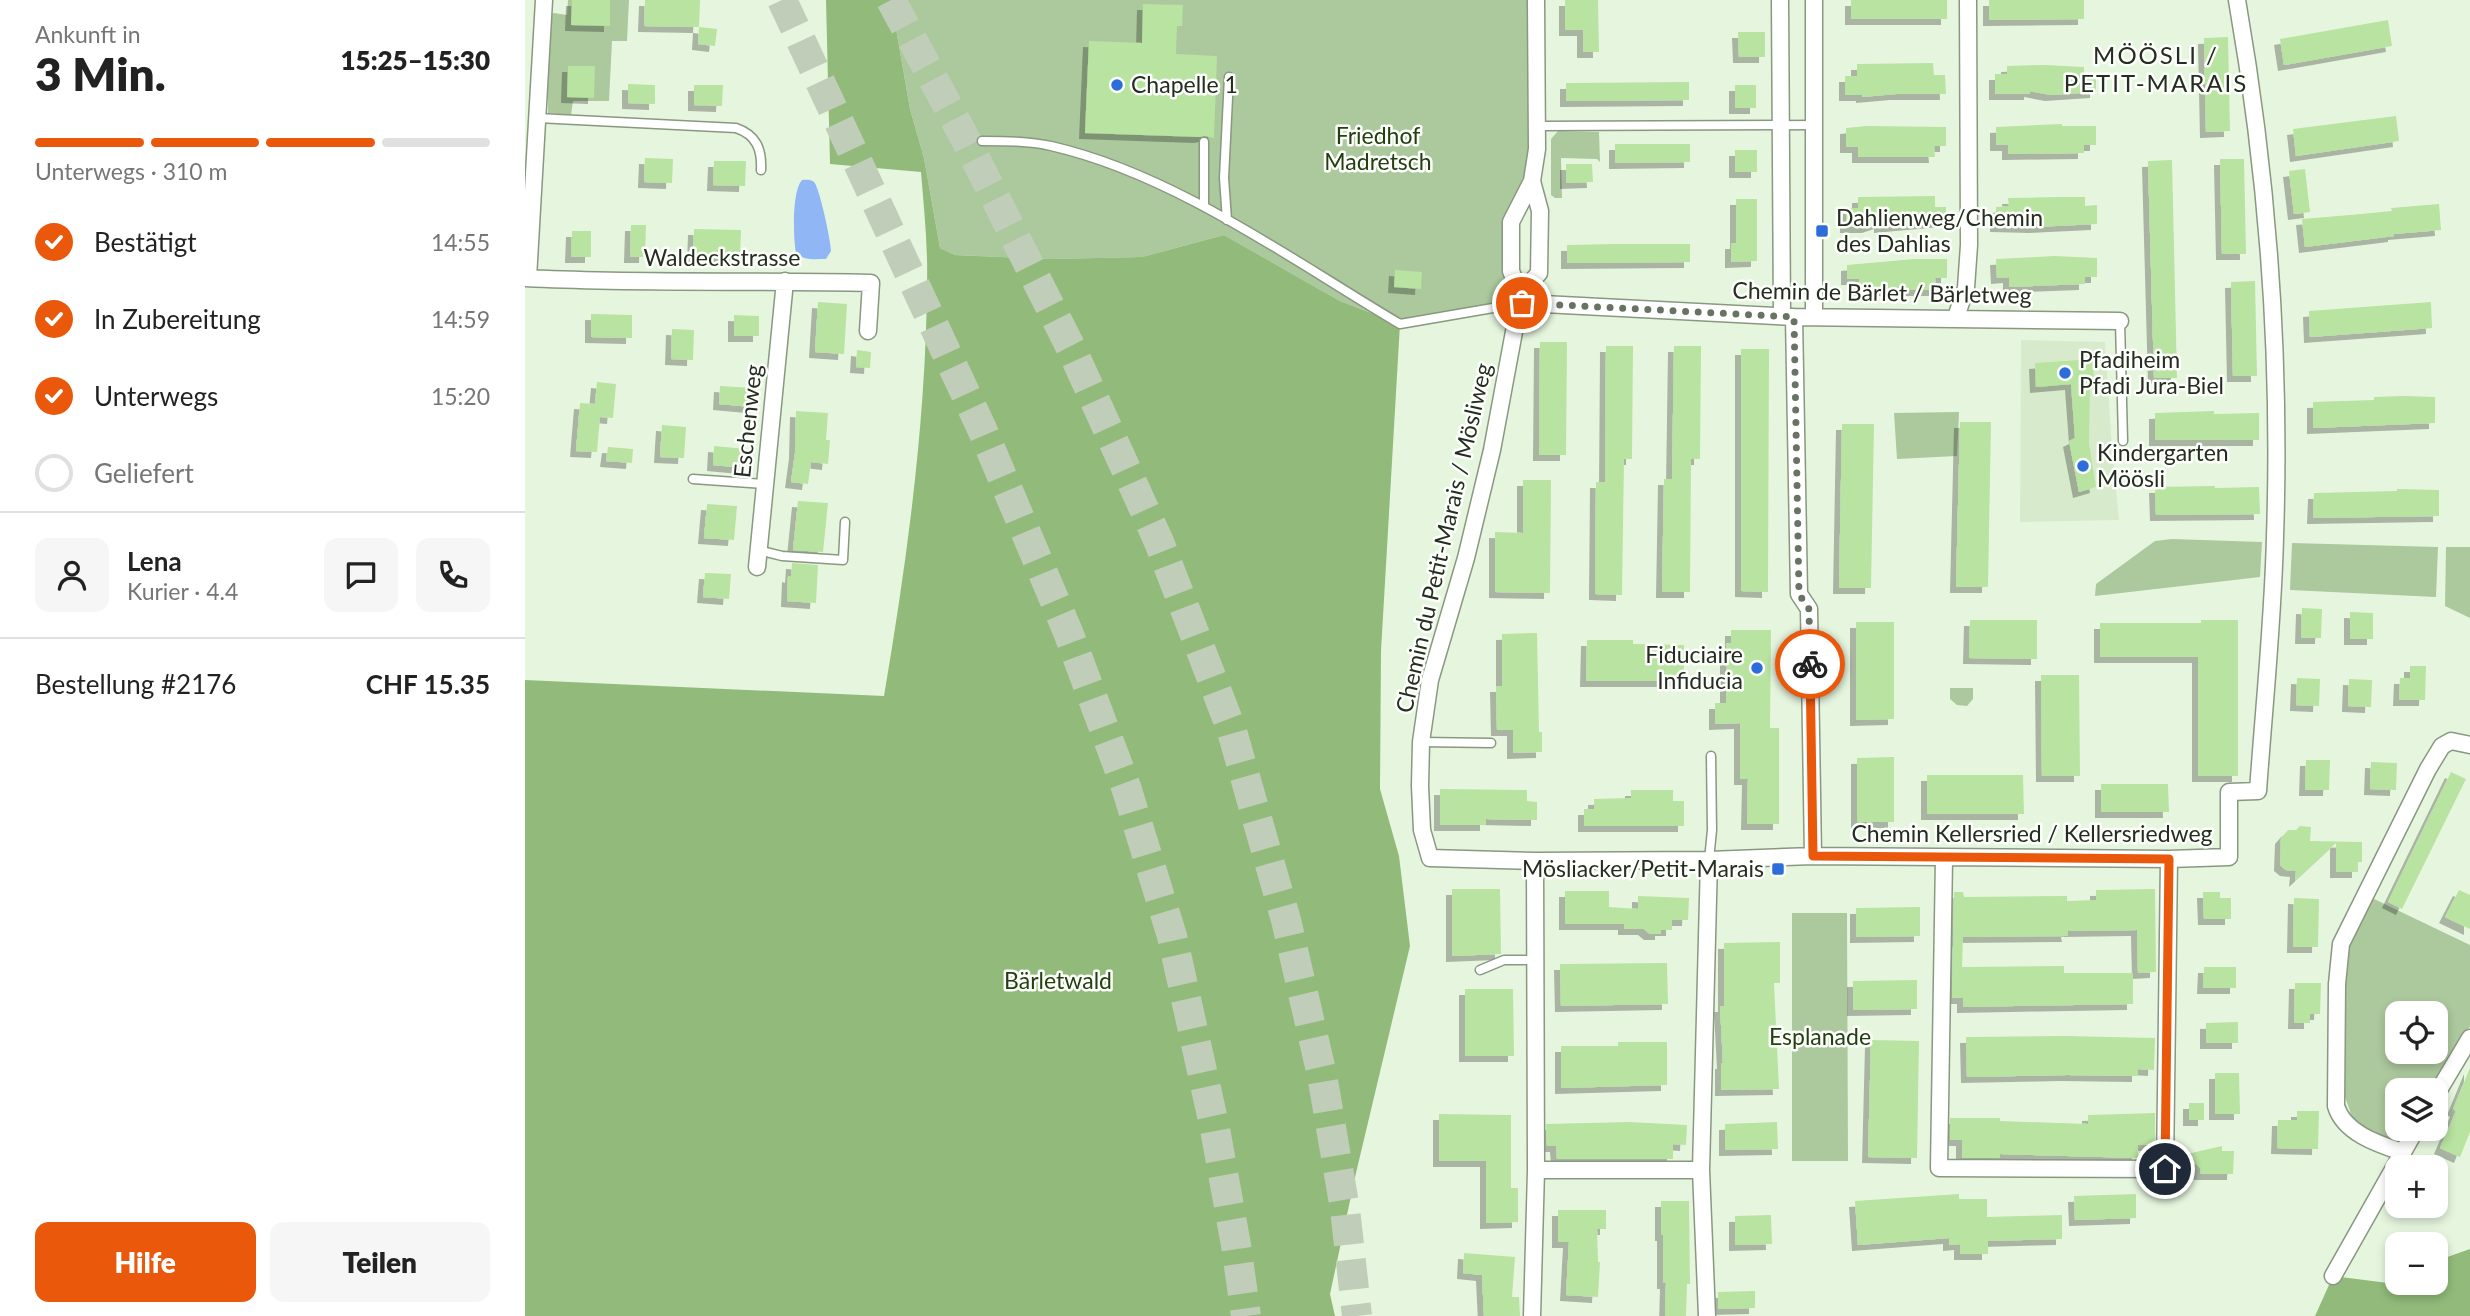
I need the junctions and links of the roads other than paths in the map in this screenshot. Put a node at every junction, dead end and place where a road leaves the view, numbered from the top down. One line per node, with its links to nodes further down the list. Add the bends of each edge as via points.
1 (544, 0): 8 (street)
2 (1536, 0): 9 (street)
3 (1780, 0): 10 (street)
4 (1814, 0): 11 (street)
5 (1968, 0): 23 (street, via 1969,245 1966,288)
6 (2237, 0): 39 (street, Chemin Kellersried / Kellersriedweg, via 2258,134 2274,315 2276,538 2258,790 2229,792 2229,857)
7 (1229, 77): 17 (lane, via 1224,178)
8 (537, 118): 14 (lane, via 736,128 756,142); 18 (street)
9 (1537, 125): 10 (lane); 15 (street)
10 (1781, 125): 11 (lane); 22 (street)
11 (1814, 125): 21 (street)
12 (982, 141): 16 (lane, via 1049,145)
13 (1204, 142): 16 (lane)
14 (761, 170)
15 (1532, 181): 20 (street, Chemin du Petit-Marais / Mösliweg, via 1540,211 1539,274); 20 (street, via 1511,222 1511,271)
16 (1204, 205): 17 (lane)
17 (1227, 220): 20 (lane, via 1400,324)
18 (526, 278): 19 (street, Waldeckstrasse)
19 (785, 281): 25 (street, Waldeckstrasse, via 871,283); 28 (street, Eschenweg)
20 (1524, 296): 22 (street, Chemin de Bärlet / Bärletweg); 32 (street, Chemin du Petit-Marais / Mösliweg, via 1466,558 1430,680)
21 (1814, 316): 22 (street, Chemin de Bärlet / Bärletweg); 23 (street, Chemin de Bärlet / Bärletweg)
22 (1789, 317): 36 (street, via 1799,594 1809,609)
23 (1957, 317): 24 (street, Chemin de Bärlet / Bärletweg)
24 (2120, 321): 26 (lane, Chemin de Bärlet / Bärletweg)
25 (868, 331)
26 (2123, 441)
27 (693, 478): 28 (lane)
28 (764, 484): 30 (street, Eschenweg)
29 (845, 522): 30 (lane, via 843,560)
30 (758, 550): 31 (street, Eschenweg)
31 (757, 567)
32 (1421, 742): 33 (lane, Chemin du Petit-Marais / Mösliweg); 37 (street, Chemin du Petit-Marais / Mösliweg, via 1422,830)
33 (1491, 743)
34 (2470, 745): 47 (street, via 2451,741 2442,746 2341,944 2338,1114 2364,1137)
35 (1711, 756): 40 (lane)
36 (1813, 856): 38 (street, Chemin Kellersried / Kellersriedweg); 40 (street, Chemin Kellersried / Kellersriedweg)
37 (1430, 858): 41 (street, Chemin Kellersried / Kellersriedweg)
38 (1944, 858): 39 (street, Chemin Kellersried / Kellersriedweg); 39 (street, via 1939,1168 2165,1169)
39 (2169, 859)
40 (1709, 860): 41 (street, Chemin Kellersried / Kellersriedweg); 49 (street)
41 (1535, 862): 42 (street)
42 (1535, 960): 43 (lane, via 1504,960); 48 (street)
43 (1480, 970)
44 (2470, 1038): 45 (street)
45 (2446, 1078)
46 (2409, 1141): 47 (street)
47 (2402, 1152): 50 (street)
48 (1537, 1170): 49 (street); 51 (street)
49 (1701, 1170): 52 (street)
50 (2333, 1276)
51 (1532, 1316)
52 (1707, 1316)

